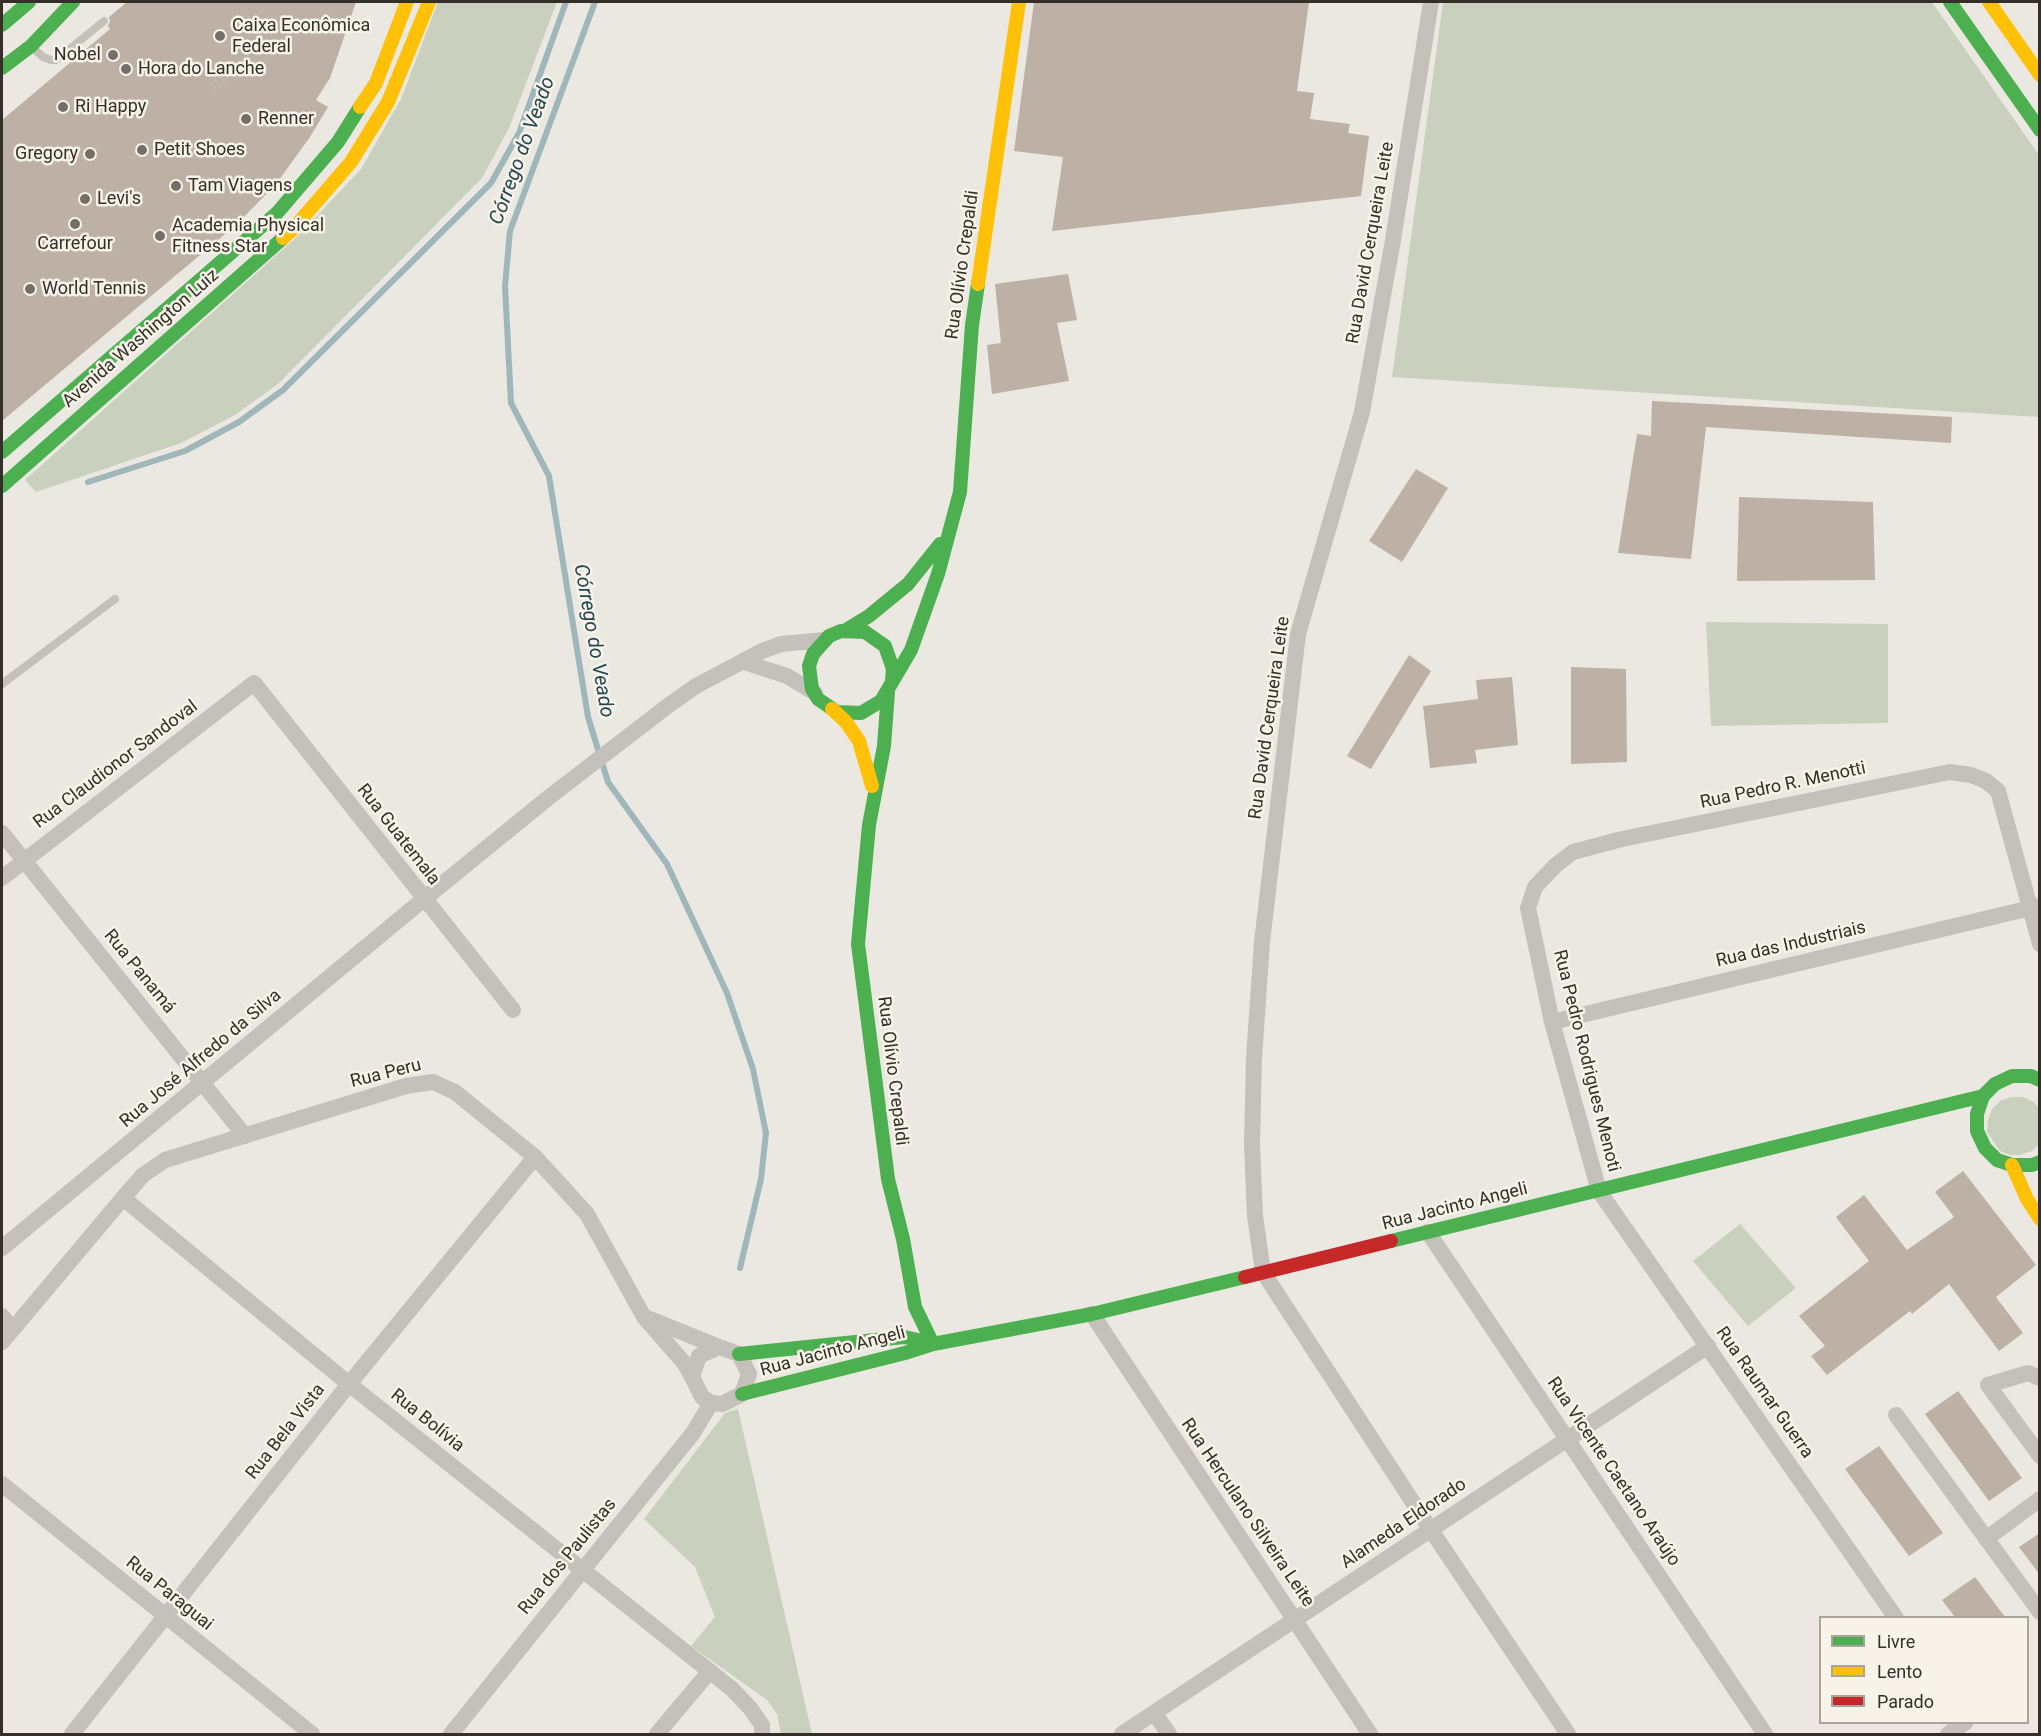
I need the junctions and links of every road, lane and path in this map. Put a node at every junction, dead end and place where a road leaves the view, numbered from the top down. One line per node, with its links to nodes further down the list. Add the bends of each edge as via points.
1 (29, 2): 10 (street)
2 (73, 2): 11 (street)
3 (407, 2): 17 (street, Avenida Washington Luiz, via 376,83 338,142)
4 (429, 2): 18 (street, Avenida Washington Luiz, via 388,102 351,162 293,229)
5 (1018, 2): 23 (street, Rua Olívio Crepaldi, via 972,325 960,492)
6 (1431, 2): 55 (street, Rua David Cerqueira Leite, via 1362,412 1298,634 1262,942 1254,1058 1255,1216)
7 (1950, 2): 16 (street)
8 (1989, 2): 14 (street)
9 (104, 21): 11 (lane, via 56,60 43,57)
10 (2, 25)
11 (31, 46): 13 (street)
12 (246, 59): 15 (path)
13 (2, 68)
14 (2040, 75)
15 (212, 87)
16 (2040, 130)
17 (254, 234): 18 (street); 19 (street, Avenida Washington Luiz)
18 (269, 250): 20 (street, Avenida Washington Luiz)
19 (226, 258): 20 (street); 21 (street, Avenida Washington Luiz)
20 (241, 275): 22 (street, Avenida Washington Luiz)
21 (2, 452)
22 (2, 486)
23 (948, 533): 25 (street, Rua Olívio Crepaldi, via 908,584); 30 (street, Rua Olívio Crepaldi, via 911,650)
24 (115, 599): 28 (lane)
25 (846, 630): 26 (street); 30 (street, via 865,632 885,646 893,669)
26 (825, 640): 27 (street, Rua José Alfredo da Silva, via 781,644); 31 (street, via 809,666)
27 (744, 662): 31 (street, via 787,676); 38 (street, Rua José Alfredo da Silva, via 696,686 640,727)
28 (2, 684)
29 (254, 684): 36 (street, Rua Claudionor Sandoval); 38 (street, Rua Guatemala)
30 (890, 686): 32 (street, via 881,701 861,713); 33 (street, Rua Olívio Crepaldi)
31 (815, 693): 32 (street)
32 (832, 709): 33 (street, Rua Olívio Crepaldi, via 859,741)
33 (874, 797): 59 (street, Rua Olívio Crepaldi, via 858,945 888,1179 915,1307)
34 (2, 833): 36 (street, Rua Panamá)
35 (1573, 852): 39 (street, Rua Pedro R. Menotti, via 1950,772 1971,775 1998,791); 42 (street, Rua Pedro Rodrigues Menoti, via 1535,887 1528,908)
36 (23, 861): 37 (street, Rua Claudionor Sandoval); 44 (street, Rua Panamá)
37 (2, 878)
38 (424, 899): 41 (street, Rua Guatemala); 44 (street, Rua José Alfredo da Silva)
39 (2035, 907): 40 (street); 42 (street, Rua das Industriais)
40 (2040, 944)
41 (513, 1010)
42 (1552, 1022): 50 (street, Rua Pedro Rodrigues Menoti)
43 (2040, 1080): 45 (street, via 2012,1076 1995,1084)
44 (203, 1082): 46 (street, Rua Panamá); 54 (street, Rua José Alfredo da Silva)
45 (1983, 1096): 49 (street, via 1977,1131 1985,1148 1997,1160); 50 (street, Rua Jacinto Angeli)
46 (245, 1136): 47 (street, Rua Peru, via 406,1086 433,1082 455,1092); 51 (street, Rua Peru, via 165,1160 144,1174)
47 (535, 1157): 57 (street, Rua Peru, via 587,1214); 65 (street, Rua Bela Vista)
48 (2040, 1162): 49 (street)
49 (2012, 1166): 52 (street)
50 (1599, 1191): 53 (street, Rua Jacinto Angeli); 60 (street, Rua Raumar Guerra)
51 (123, 1198): 58 (street, Rua Peru); 65 (street, Rua Bolívia)
52 (2040, 1219)
53 (1428, 1232): 55 (street, Rua Jacinto Angeli); 69 (street, Rua Vicente Caetano Araújo)
54 (2, 1248)
55 (1263, 1272): 56 (street, Rua Jacinto Angeli); 73 (street)
56 (1092, 1314): 59 (street, Rua Jacinto Angeli); 79 (street, Rua Herculano Silveira Leite)
57 (644, 1317): 61 (street); 63 (street, Rua Peru)
58 (5, 1329)
59 (933, 1344): 62 (street, Rua Jacinto Angeli, via 904,1337); 66 (street, Rua Jacinto Angeli)
60 (1708, 1346): 69 (street, Alameda Eldorado); 77 (street, Rua Raumar Guerra)
61 (719, 1347): 62 (street); 63 (street, via 699,1356)
62 (740, 1354): 66 (street, via 749,1374)
63 (692, 1377): 67 (street, via 702,1397)
64 (2040, 1378): 70 (street, via 2028,1373 1988,1385)
65 (349, 1384): 75 (street, Rua Bolívia); 78 (street, Rua Bela Vista)
66 (742, 1394): 67 (street, via 722,1404)
67 (711, 1403): 75 (street, Rua dos Paulistas, via 693,1433)
68 (1896, 1415): 74 (street)
69 (1567, 1439): 73 (street, Alameda Eldorado); 92 (street, Rua Vicente Caetano Araújo)
70 (2040, 1456)
71 (2, 1484): 78 (street, Rua Paraguai)
72 (2040, 1500): 74 (street)
73 (1431, 1530): 79 (street, Alameda Eldorado); 91 (street)
74 (1986, 1539): 76 (street)
75 (582, 1570): 80 (street, Rua Bolívia); 85 (street, Rua dos Paulistas)
76 (2040, 1612)
77 (1895, 1616)
78 (167, 1617): 83 (street, Rua Bela Vista); 84 (street, Rua Paraguai)
79 (1294, 1620): 81 (street, Alameda Eldorado); 90 (street, Rua Herculano Silveira Leite)
80 (710, 1671): 86 (street); 87 (street, Rua Bolívia, via 750,1708 762,1725)
81 (1154, 1713): 88 (street, Alameda Eldorado); 89 (street)
82 (1965, 1724): 93 (street)
83 (72, 1734)
84 (312, 1734)
85 (451, 1734)
86 (657, 1734)
87 (762, 1734)
88 (1122, 1734)
89 (1169, 1734)
90 (1370, 1734)
91 (1568, 1734)
92 (1766, 1734)
93 (1948, 1734)

